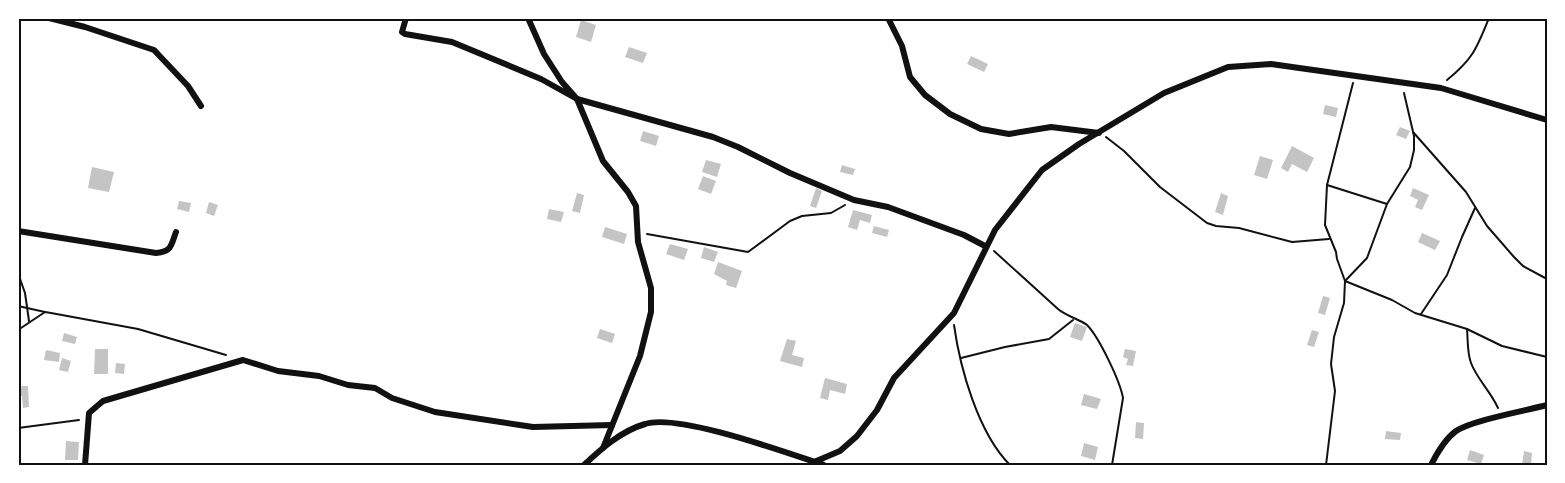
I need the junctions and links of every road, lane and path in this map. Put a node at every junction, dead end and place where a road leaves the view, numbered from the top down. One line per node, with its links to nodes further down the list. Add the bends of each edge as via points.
1 (49, 18): 10 (street, via 154,50)
2 (406, 18): 9 (street, via 401,28 405,34 452,42 541,79)
3 (528, 18): 9 (street, via 544,54)
4 (888, 18): 13 (street, via 902,46 910,77 925,95 950,114 981,129 1009,134 1051,126)
5 (1489, 18): 8 (path, via 1466,65)
6 (1354, 77): 7 (street); 13 (street, via 1271,64 1227,67 1164,93); 14 (path)
7 (1401, 82): 8 (street); 12 (path)
8 (1438, 88): 11 (street)
9 (577, 99): 15 (street, via 713,137); 20 (street, via 603,161 636,206)
10 (201, 106)
11 (1547, 120)
12 (1413, 132): 16 (path, via 1410,167); 17 (path, via 1466,192)
13 (1101, 133): 21 (path, via 1207,223 1292,242); 22 (street, via 1042,170)
14 (1327, 185): 16 (path); 21 (path, via 1325,225)
15 (854, 200): 20 (path, via 831,213 790,221 748,252); 22 (street, via 888,207)
16 (1387, 204): 25 (path, via 1366,258)
17 (1475, 208): 24 (path, via 1523,266); 30 (path, via 1447,275)
18 (18, 231): 19 (street, via 156,253 171,248)
19 (176, 231)
20 (638, 233): 41 (street, via 651,288 651,312 640,356)
21 (1329, 239): 25 (path)
22 (985, 246): 29 (street); 31 (path)
23 (18, 273): 27 (path)
24 (1547, 279)
25 (1344, 281): 30 (path); 50 (path, via 1344,303 1331,364 1335,391)
26 (18, 306): 27 (path)
27 (28, 307): 28 (path); 32 (path)
28 (45, 312): 32 (path); 37 (path, via 138,329)
29 (954, 313): 36 (path); 44 (street, via 894,378 857,436 840,451)
30 (1421, 315): 33 (path)
31 (1074, 319): 36 (path, via 1049,339); 49 (path, via 1086,325 1121,387 1123,398)
32 (29, 321): 34 (path)
33 (1467, 329): 35 (path, via 1502,346); 40 (path, via 1472,366)
34 (18, 330)
35 (1547, 357)
36 (961, 358): 48 (path, via 981,420 997,452)
37 (243, 360): 39 (street, via 103,401); 41 (street, via 278,371 375,388 435,412 533,428)
38 (1547, 405): 40 (street)
39 (89, 413): 42 (path, via 70,422); 45 (street)
40 (1502, 417): 51 (street, via 1456,431)
41 (612, 425): 43 (street)
42 (18, 428)
43 (603, 448): 44 (street, via 644,424 666,421); 46 (street)
44 (814, 462): 47 (street)
45 (85, 465)
46 (584, 465)
47 (824, 465)
48 (1010, 465)
49 (1112, 465)
50 (1326, 465)
51 (1431, 465)

